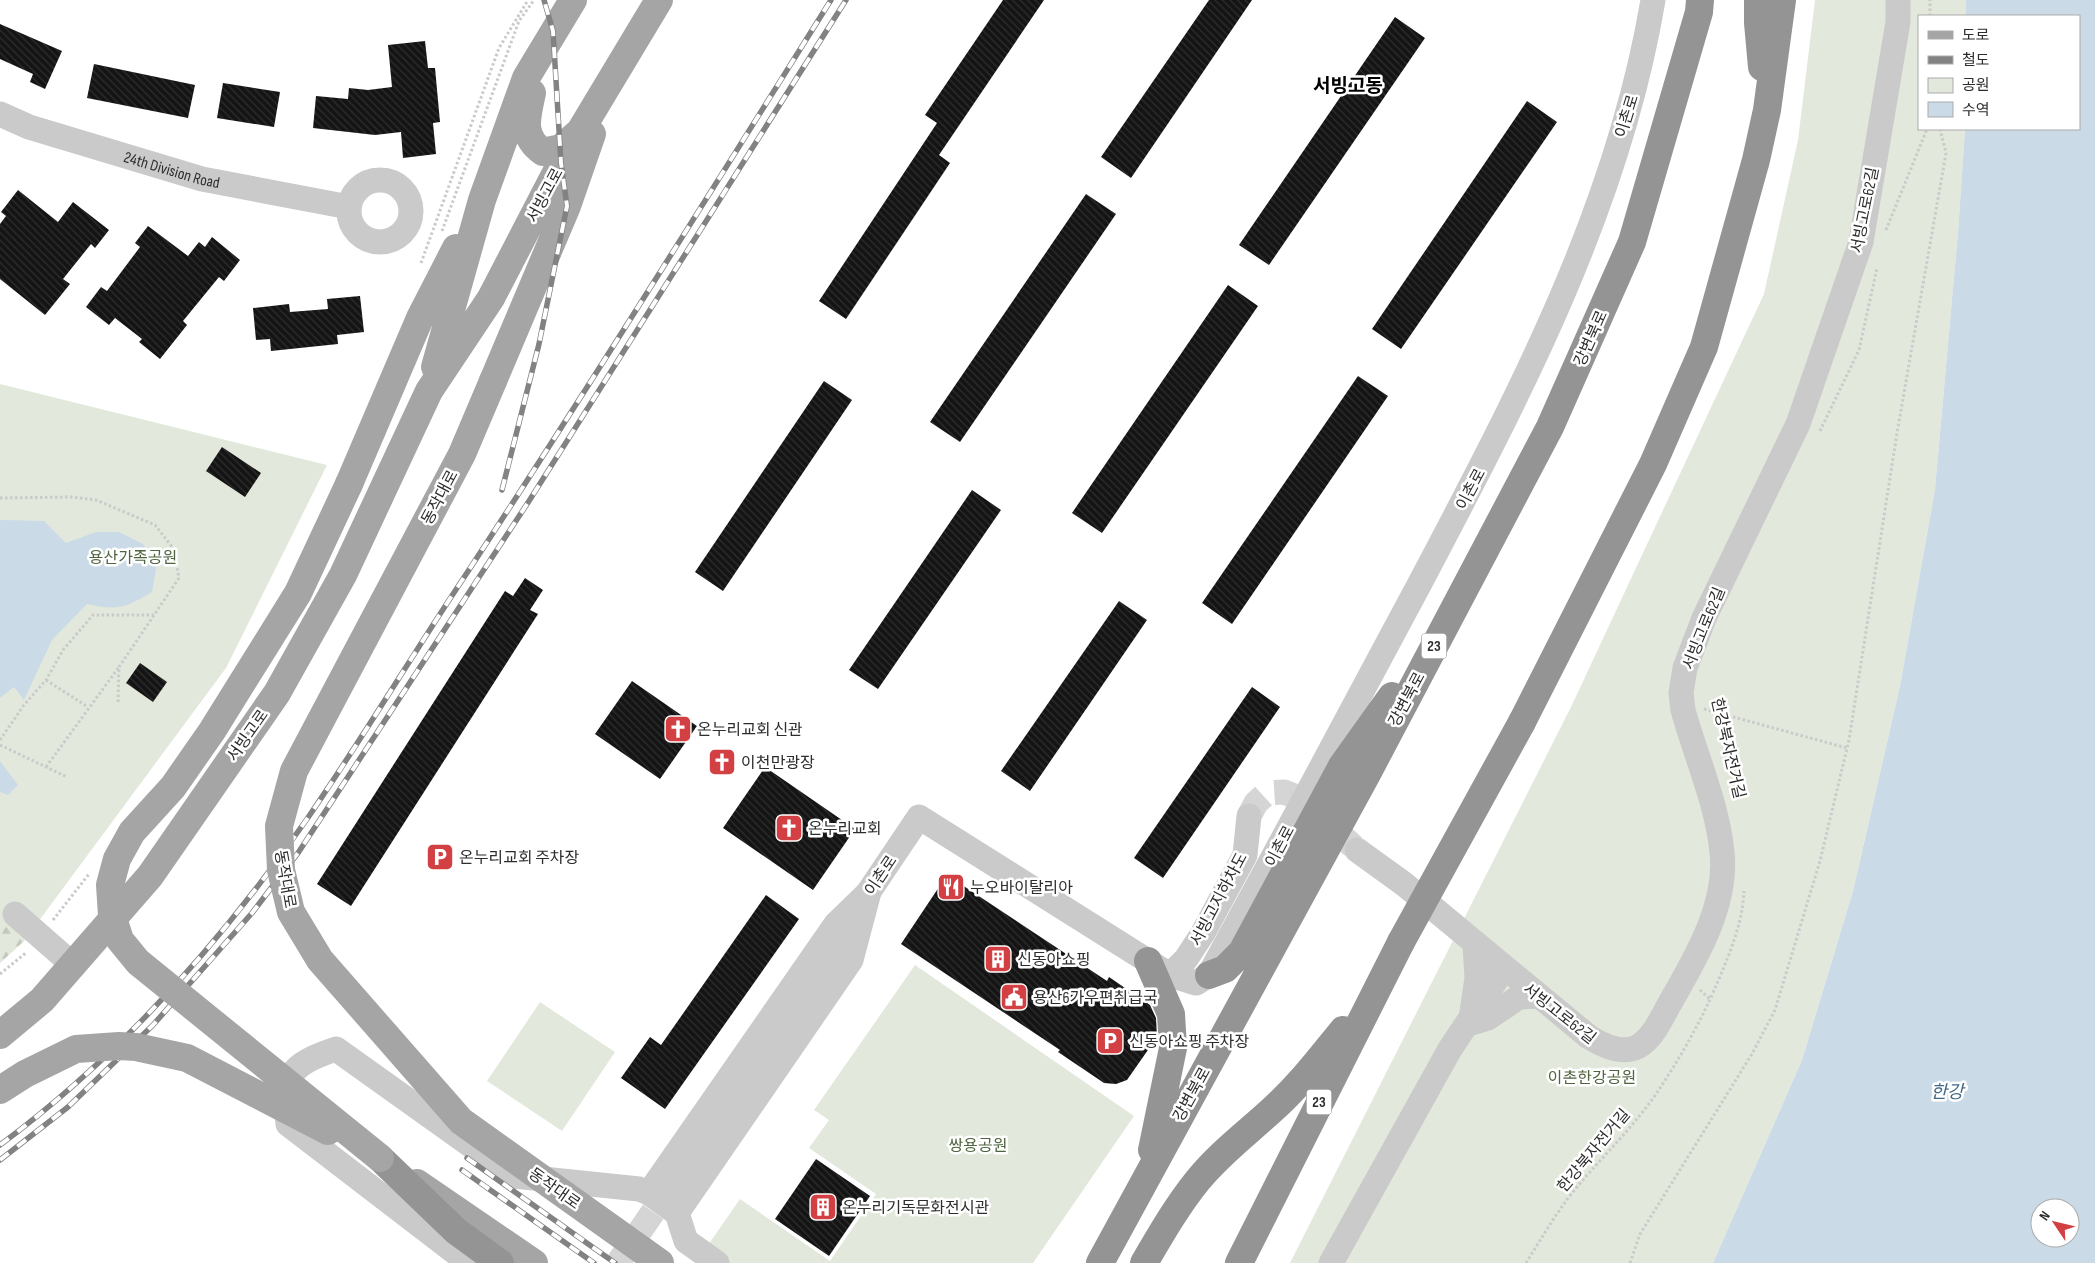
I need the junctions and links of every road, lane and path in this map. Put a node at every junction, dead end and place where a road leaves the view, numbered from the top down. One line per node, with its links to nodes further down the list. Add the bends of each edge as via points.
1 (572, 0): 10 (main road, 서빙고로)
2 (659, 0): 11 (main road, 서빙고로)
3 (1652, 0): 48 (street, 이촌로, via 1645,48 1630,109 1594,216 1552,319 1500,432)
4 (1700, 0): 24 (highway, 강변북로 / 23, via 1632,242 1550,427)
5 (1758, 0): 12 (highway)
6 (1782, 0): 12 (highway, 23)
7 (1898, 0): 29 (street, 서빙고로62길, via 1898,22 1861,242 1798,424 1704,618 1685,668 1681,693)
8 (1930, 0): 9 (path)
9 (1930, 15)
10 (539, 56): 14 (main road, via 526,123 532,144 543,152 560,148); 17 (main road, 서빙고로, via 526,78)
11 (610, 85): 14 (main road, 서빙고로); 61 (main road, 동작대로, bridge, via 567,206 462,454 294,771 279,826 281,870 291,912 320,960 461,1121)
12 (1766, 110): 49 (highway, 23, bridge, via 1736,238 1704,347 1653,464 1522,722)
13 (0, 114): 18 (street, 24th Division Road, via 28,127 202,179)
14 (582, 130): 21 (main road, 서빙고로, via 539,204 491,298)
15 (1927, 130): 19 (path)
16 (1940, 130): 34 (path, via 1946,153)
17 (482, 200): 21 (main road, 서빙고로); 54 (main road, bridge, via 420,318 298,593 173,787 125,842 111,874 110,904 120,940 138,962)
18 (349, 207)
19 (1883, 239)
20 (1877, 266): 22 (path, via 1859,350)
21 (429, 390): 44 (main road, 서빙고로, via 343,575 277,693 150,876)
22 (1817, 438)
23 (0, 498): 25 (path, via 96,500 155,525 173,548 179,578)
24 (1451, 614): 48 (highway, via 1342,766 1242,952 1225,969); 55 (highway, 강변북로 / 23)
25 (156, 615): 26 (path); 27 (path, via 93,615 64,650)
26 (119, 666): 28 (path); 30 (path)
27 (46, 680): 30 (path); 32 (path)
28 (118, 703)
29 (1696, 704): 31 (path, 한강북자전거길); 34 (path); 50 (street, 서빙고로62길, via 1722,853 1718,896 1702,942 1654,1032 1642,1044 1629,1049 1604,1046)
30 (88, 707): 35 (path)
31 (1706, 717)
32 (0, 740)
33 (0, 745): 35 (path)
34 (1847, 748): 68 (path, via 1820,861 1776,1010 1640,1234)
35 (46, 767): 36 (path)
36 (67, 777)
37 (1250, 816): 45 (street, 서빙고지하차도, via 1245,855 1203,933 1186,959)
38 (1357, 850): 43 (street, 서빙고로62길, via 1404,884)
39 (1744, 889): 67 (path, 한강북자전거길, via 1732,949 1711,1000 1681,1055 1627,1131 1571,1194)
40 (869, 892): 45 (street, 이촌로, via 920,817); 56 (street, 이촌로); 57 (street, via 851,960)
41 (15, 914): 42 (street)
42 (41, 936): 44 (street); 47 (path)
43 (1469, 940): 46 (street, 서빙고로62길); 51 (street, via 1477,978 1475,1002)
44 (72, 964): 52 (main road, 서빙고로, via 42,1000)
45 (1159, 968): 48 (street, 이촌로, via 1196,983); 55 (highway, via 1171,1014 1173,1048)
46 (1504, 968): 50 (street, 서빙고로62길); 51 (street)
47 (0, 974)
48 (1209, 976)
49 (1372, 996): 64 (highway, via 1303,1078 1198,1179); 65 (highway, 23)
50 (1539, 996): 51 (street, via 1519,997 1488,1018)
51 (1468, 1024): 66 (street, via 1450,1050)
52 (0, 1034)
53 (0, 1090): 54 (main road, bridge, via 76,1049 119,1046 165,1052 193,1061)
54 (380, 1158): 59 (highway, via 456,1230); 60 (main road)
55 (1147, 1175): 63 (highway, 강변북로 / 23)
56 (660, 1190): 57 (street); 58 (street, via 514,1176 336,1048 311,1057 292,1072 285,1097 288,1124)
57 (677, 1213): 62 (street, via 686,1241)
58 (469, 1263)
59 (500, 1263)
60 (534, 1263)
61 (660, 1263)
62 (717, 1263)
63 (1100, 1263)
64 (1144, 1263)
65 (1240, 1263)
66 (1331, 1263)
67 (1526, 1263)
68 (1630, 1263)

